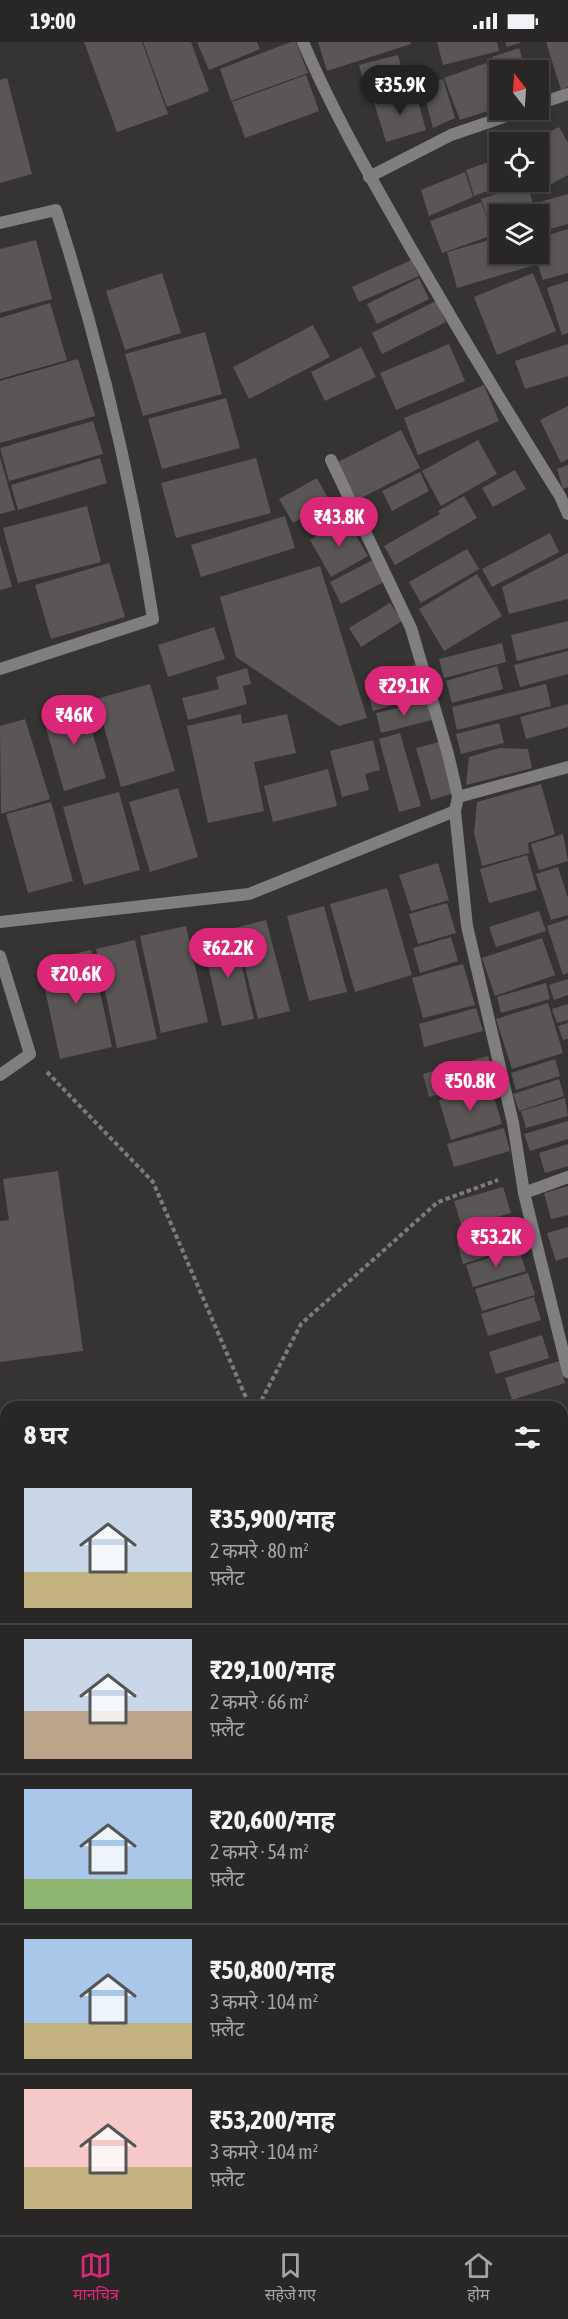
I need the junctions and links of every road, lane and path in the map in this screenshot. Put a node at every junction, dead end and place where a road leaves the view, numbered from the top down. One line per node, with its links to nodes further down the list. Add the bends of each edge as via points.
1 (303, 42): 5 (street, via 327,100)
2 (568, 94): 3 (street)
3 (549, 100)
4 (495, 120): 5 (street, via 451,135)
5 (369, 177): 8 (street)
6 (0, 223): 9 (street, via 56,210 90,317 140,531 153,619)
7 (331, 460): 11 (street, via 411,628)
8 (568, 514)
9 (0, 669)
10 (568, 767): 11 (street)
11 (458, 797): 12 (street)
12 (454, 811): 13 (street, via 249,894); 17 (street, via 467,926)
13 (0, 922)
14 (0, 956): 15 (street)
15 (30, 1054): 16 (street); 21 (path, via 153,1182)
16 (0, 1075)
17 (522, 1173): 19 (street); 22 (path, via 438,1202 301,1324)
18 (568, 1177): 19 (street)
19 (524, 1193): 20 (street)
20 (568, 1372)
21 (247, 1401)
22 (261, 1401)

